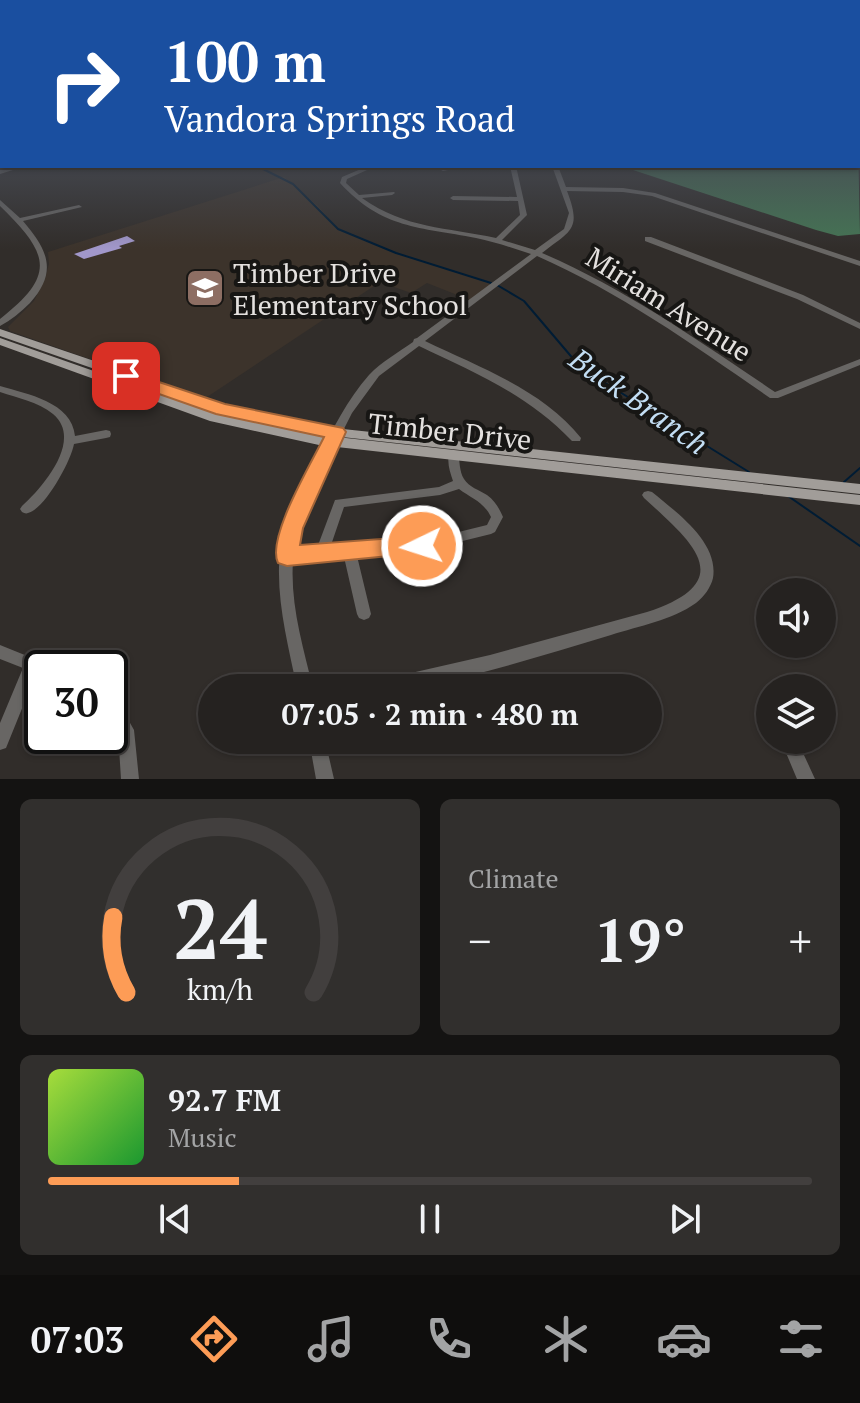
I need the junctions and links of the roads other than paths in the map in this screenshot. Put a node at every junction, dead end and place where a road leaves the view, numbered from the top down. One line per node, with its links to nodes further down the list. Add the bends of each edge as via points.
1 (348, 176): 6 (street, via 343,183)
2 (516, 176): 8 (street)
3 (559, 176): 4 (street)
4 (564, 189): 14 (street, via 572,219 563,235); 15 (street, via 653,194)
5 (392, 193): 6 (street)
6 (357, 197): 13 (street, Miriam Avenue, via 391,219)
7 (453, 198): 8 (street)
8 (521, 199): 13 (street, via 523,218)
9 (0, 202): 11 (street)
10 (79, 207): 11 (street)
11 (19, 220): 16 (street, via 41,245 43,273 26,305)
12 (648, 239): 17 (street, via 800,297)
13 (498, 240): 14 (street, Miriam Avenue)
14 (539, 254): 20 (street); 21 (street, Miriam Avenue, via 605,286 774,396)
15 (860, 264)
16 (0, 323)
17 (860, 326)
18 (0, 332): 24 (main road, Timber Drive, via 222,409)
19 (0, 341): 24 (main road, Timber Drive, via 214,418)
20 (417, 341): 24 (street, via 374,375); 25 (street, via 515,388 554,414)
21 (860, 362)
22 (0, 389): 26 (street, via 52,409 64,418)
23 (106, 434): 26 (street)
24 (333, 437): 27 (main road, Timber Drive); 29 (main road, Timber Drive); 35 (street, via 291,528)
25 (576, 438)
26 (70, 441): 32 (street, via 42,497)
27 (454, 455): 28 (street); 31 (main road, Timber Drive)
28 (459, 484): 33 (street, via 494,509 497,517 491,529 422,546); 34 (street, via 339,503)
29 (860, 489)
30 (648, 495): 40 (street, via 704,553 704,587 689,600 654,615)
31 (860, 500)
32 (26, 509)
33 (349, 551): 34 (street); 36 (street)
34 (322, 553): 35 (street)
35 (287, 556): 39 (street, via 288,604)
36 (364, 614)
37 (0, 652): 38 (street)
38 (24, 662)
39 (302, 674)
40 (443, 674)
41 (24, 693): 42 (street)
42 (0, 742)
43 (128, 754): 46 (street)
44 (320, 754): 47 (street)
45 (795, 754): 48 (street)
46 (130, 779)
47 (325, 779)
48 (806, 779)

